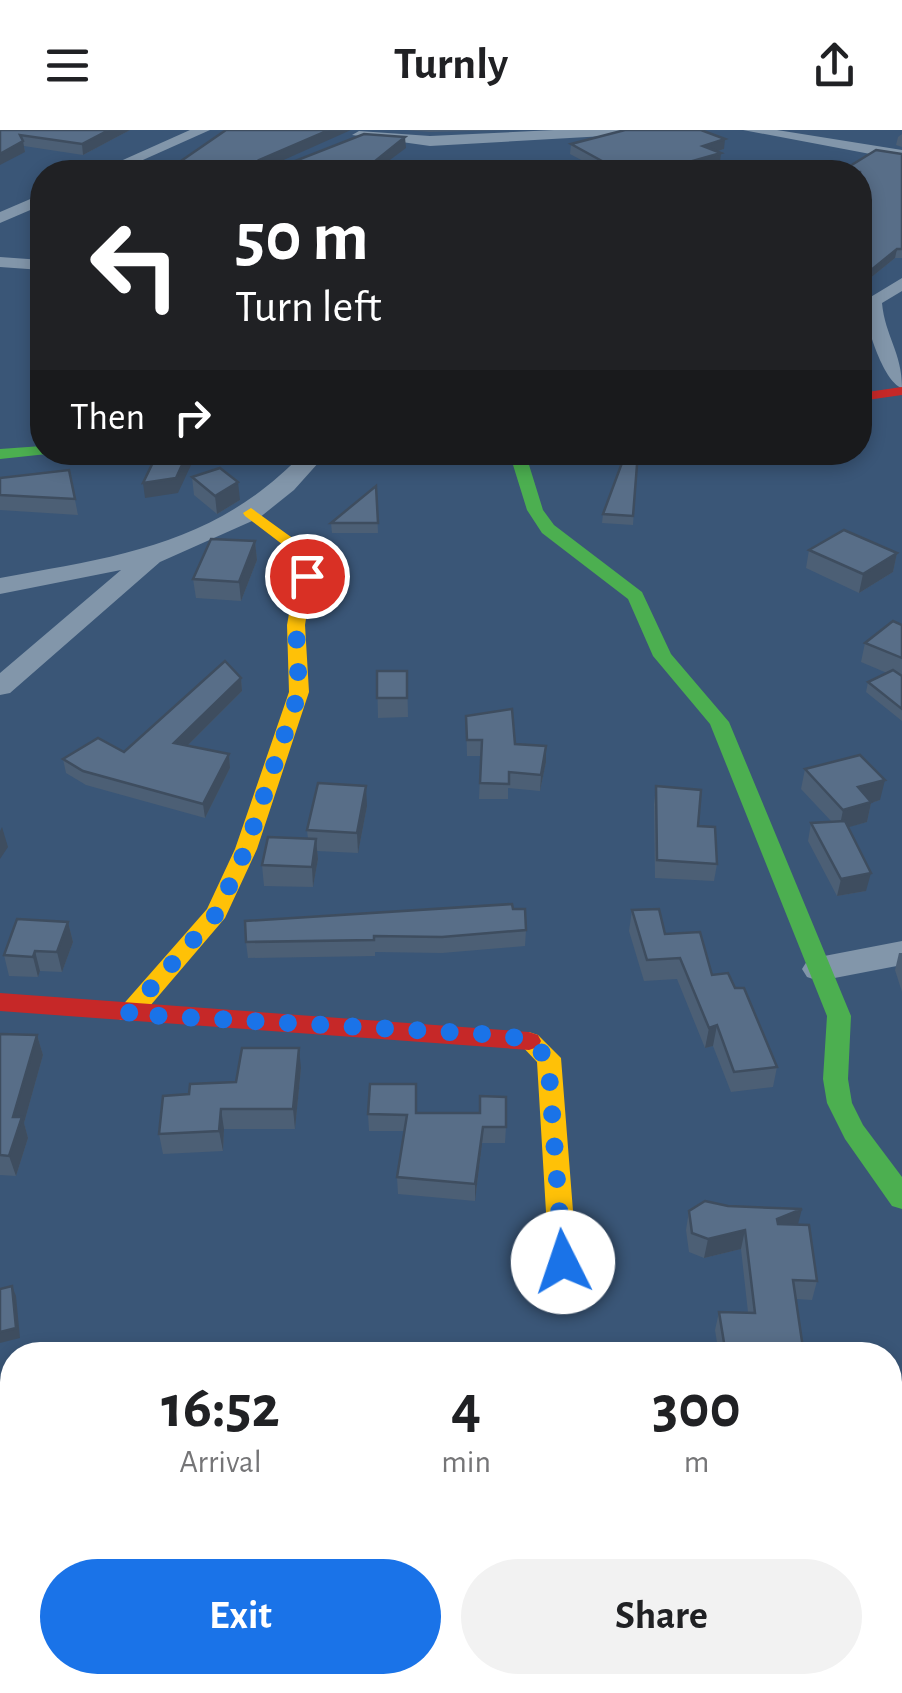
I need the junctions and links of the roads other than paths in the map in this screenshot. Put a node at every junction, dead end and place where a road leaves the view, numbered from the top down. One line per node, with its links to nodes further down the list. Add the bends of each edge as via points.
1 (202, 130): 6 (street)
2 (376, 130): 3 (street, via 352,138)
3 (640, 130)
4 (750, 130): 5 (street)
5 (902, 155)
6 (132, 160)
7 (30, 204): 8 (street)
8 (0, 218)
9 (0, 262): 10 (street)
10 (30, 264)
11 (902, 284): 12 (street, via 873,301 874,320)
12 (902, 382)
13 (902, 391): 14 (street)
14 (872, 395)
15 (30, 452): 16 (street)
16 (0, 454)
17 (304, 465): 19 (street)
18 (521, 465): 24 (street, via 548,530 636,596 662,656 720,722)
19 (251, 513): 20 (street); 26 (street, via 308,554 296,626 299,692 229,890 204,931)
20 (151, 558): 21 (street); 22 (street)
21 (0, 586)
22 (0, 687)
23 (902, 953): 24 (street)
24 (819, 969): 27 (street, via 844,1033 836,1088)
25 (0, 1002): 26 (street)
26 (128, 1014): 28 (street, via 502,1035 541,1048 548,1058)
27 (902, 1198)
28 (563, 1262)

